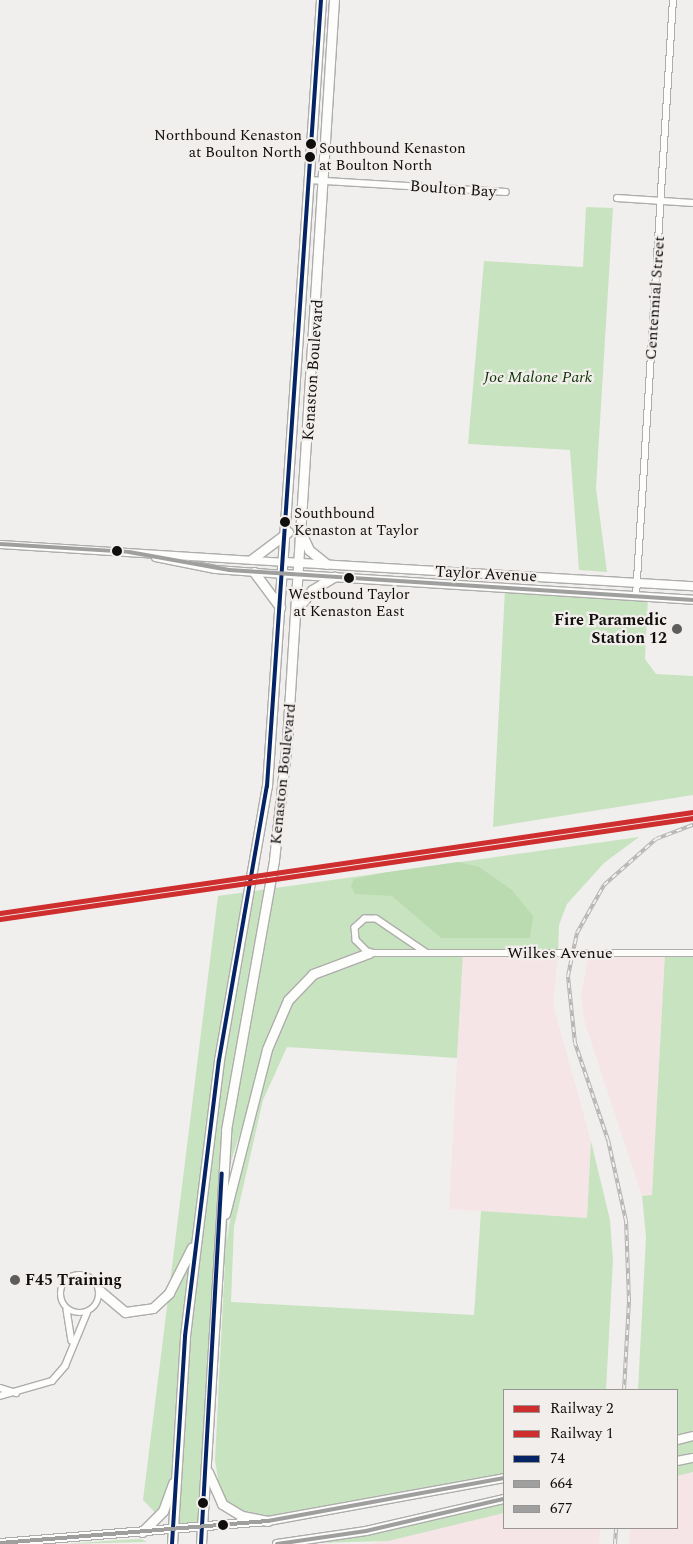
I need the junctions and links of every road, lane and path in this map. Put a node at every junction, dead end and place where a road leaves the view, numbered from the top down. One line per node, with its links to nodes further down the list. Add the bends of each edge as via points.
1 (321, 0): 4 (main road, Kenaston Boulevard)
2 (334, 0): 5 (main road, Kenaston Boulevard)
3 (673, 0): 8 (street, Centennial Street)
4 (310, 180): 5 (street, Boulton Bay); 10 (main road, Kenaston Boulevard)
5 (323, 181): 6 (street, Boulton Bay); 11 (main road, Kenaston Boulevard)
6 (506, 192)
7 (617, 198): 8 (street)
8 (661, 201): 9 (street); 22 (street, Centennial Street)
9 (693, 203)
10 (288, 532): 14 (main road); 15 (main road, Kenaston Boulevard)
11 (302, 534): 16 (main road, Kenaston Boulevard); 17 (main road, via 309,550)
12 (0, 544): 13 (street, Taylor Avenue)
13 (129, 552): 14 (street, Taylor Avenue); 18 (street, Taylor Avenue)
14 (252, 559): 15 (street, Taylor Avenue)
15 (285, 562): 16 (main road, Taylor Avenue); 19 (main road, Kenaston Boulevard)
16 (300, 563): 17 (main road, Taylor Avenue); 20 (main road, Kenaston Boulevard)
17 (326, 564): 22 (main road, Taylor Avenue)
18 (254, 572): 19 (street, Taylor Avenue); 26 (main road)
19 (284, 574): 20 (main road, Taylor Avenue); 26 (main road, Kenaston Boulevard)
20 (299, 575): 21 (main road, Taylor Avenue); 27 (main road, Kenaston Boulevard)
21 (334, 577): 24 (main road, Taylor Avenue); 27 (main road, via 312,590)
22 (637, 583): 23 (main road, Taylor Avenue); 24 (street, Centennial Street)
23 (693, 586)
24 (636, 596): 25 (main road, Taylor Avenue)
25 (693, 600)
26 (280, 607): 31 (main road, Kenaston Boulevard, via 262,826 219,1060)
27 (297, 611): 32 (main road, Kenaston Boulevard, via 279,824 234,1067)
28 (369, 953): 29 (street, Wilkes Avenue); 29 (street, via 355,934 361,921 370,918); 32 (main road, via 313,974 288,1000 267,1049)
29 (426, 953): 30 (street, Wilkes Avenue)
30 (693, 953)
31 (196, 1237): 33 (main road, via 168,1294 153,1308 125,1312); 45 (main road, Kenaston Boulevard)
32 (218, 1251): 44 (main road, Kenaston Boulevard)
33 (100, 1291): 34 (street, via 89,1277 70,1278 61,1294); 35 (street, via 97,1305)
34 (67, 1310): 35 (street); 36 (street)
35 (87, 1312): 36 (street)
36 (72, 1343): 38 (street, via 65,1366 52,1380)
37 (0, 1388): 38 (street)
38 (18, 1393): 39 (street)
39 (0, 1396)
40 (693, 1436): 41 (main road)
41 (678, 1440)
42 (693, 1458): 43 (main road)
43 (678, 1461)
44 (206, 1462): 48 (main road, via 222,1504 237,1514); 49 (main road, Kenaston Boulevard)
45 (177, 1471): 50 (main road, via 163,1511); 51 (main road, Kenaston Boulevard)
46 (503, 1478): 48 (main road)
47 (503, 1500): 55 (main road, via 366,1531)
48 (268, 1521): 49 (main road)
49 (201, 1529): 51 (main road); 54 (main road, Kenaston Boulevard)
50 (142, 1532): 51 (main road); 52 (main road)
51 (172, 1532): 53 (main road, Kenaston Boulevard)
52 (0, 1543)
53 (172, 1544)
54 (201, 1544)
55 (277, 1544)

